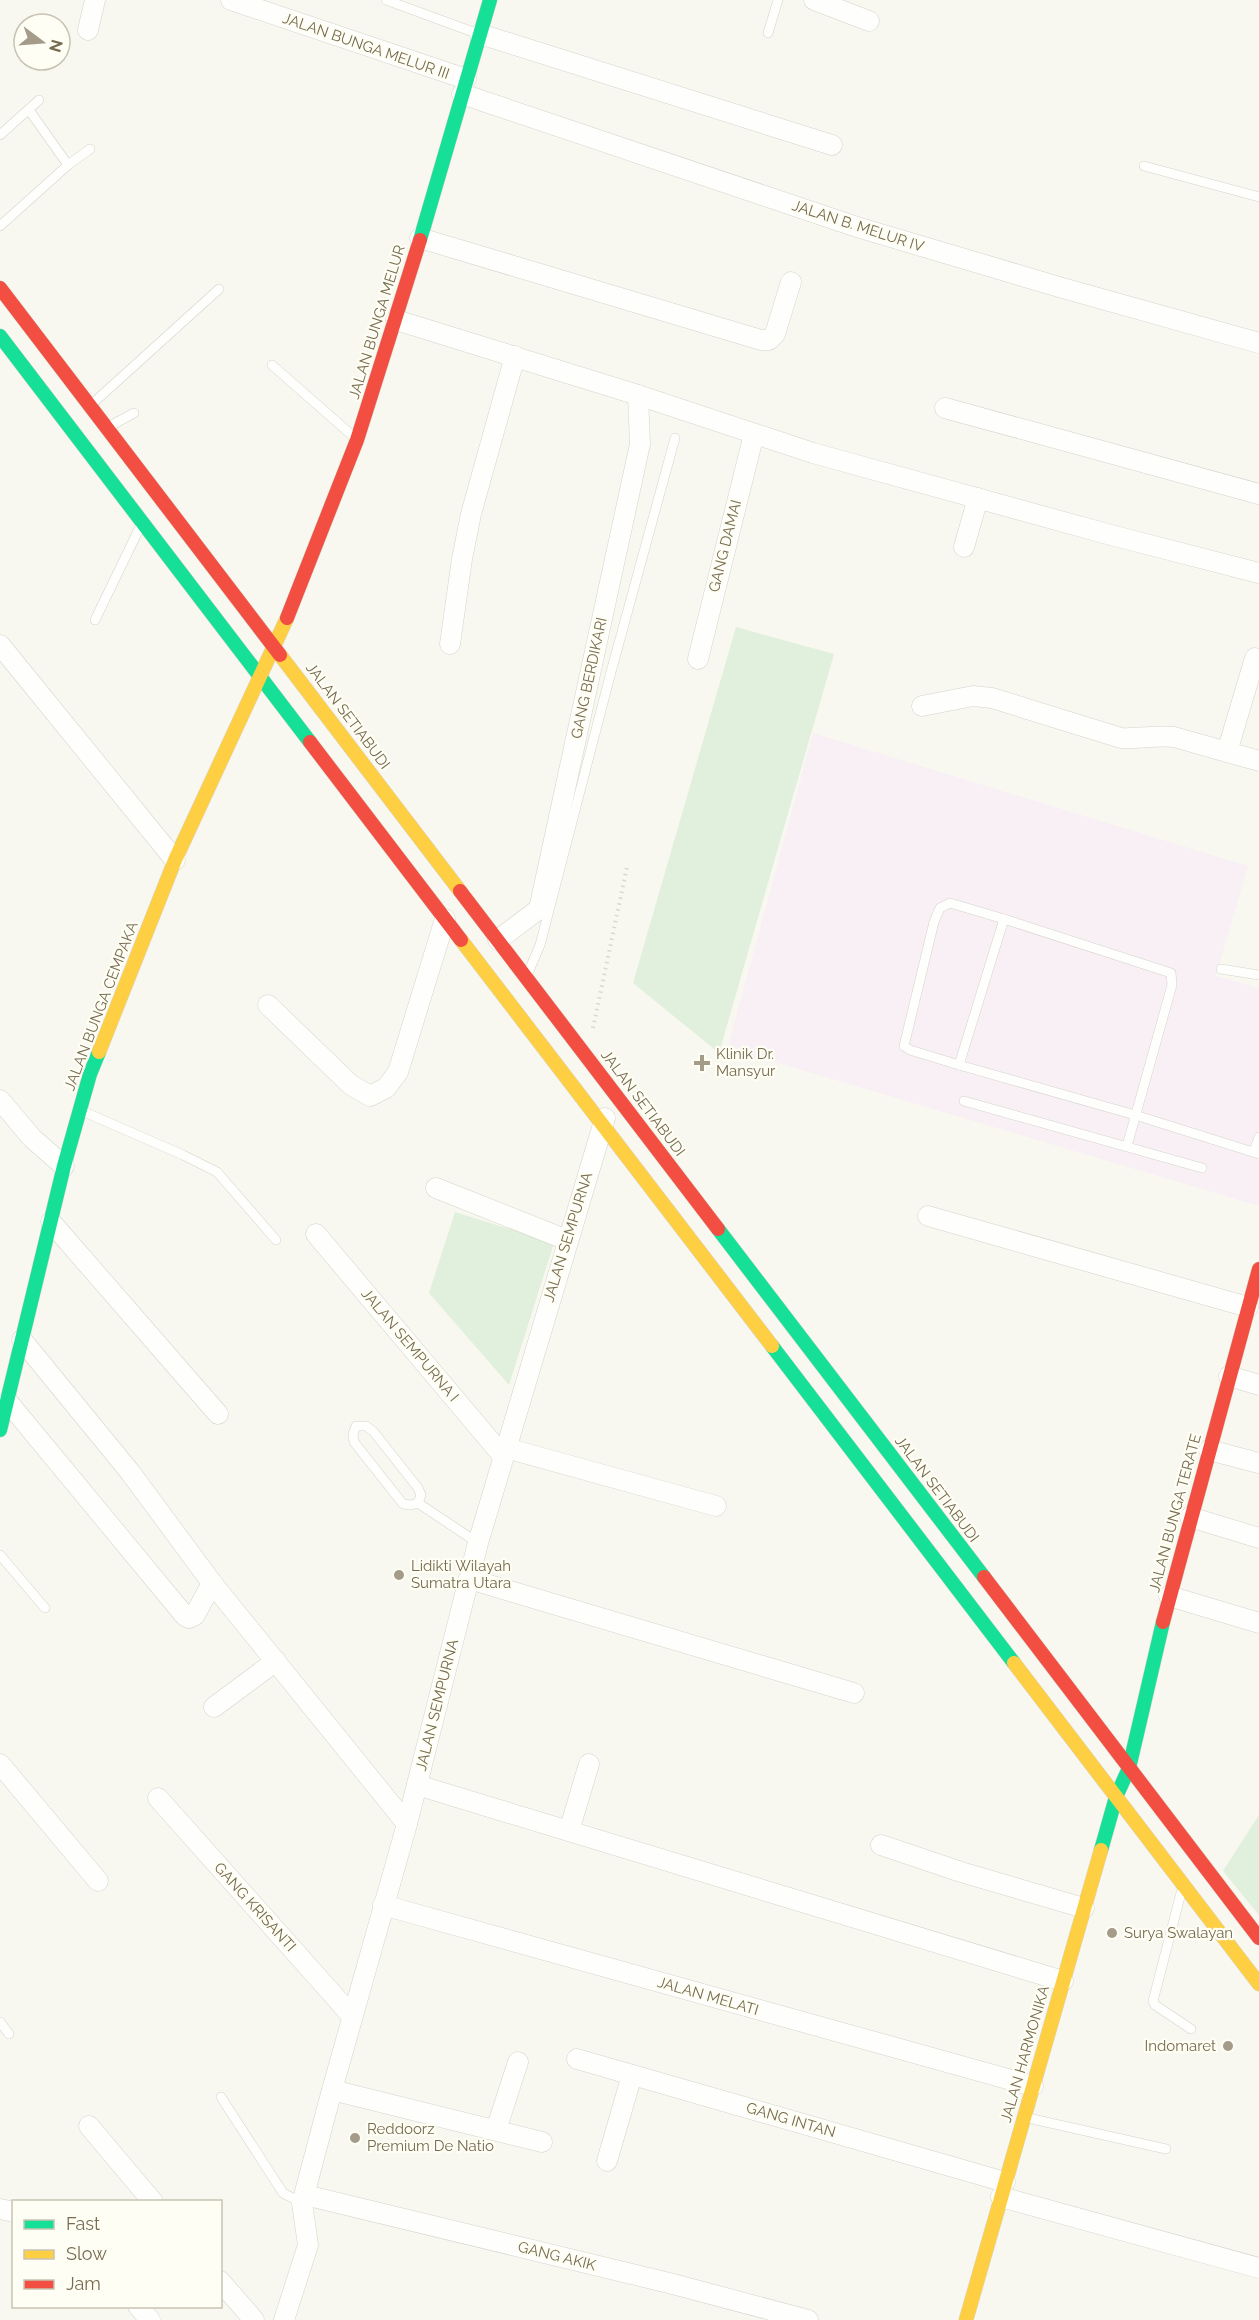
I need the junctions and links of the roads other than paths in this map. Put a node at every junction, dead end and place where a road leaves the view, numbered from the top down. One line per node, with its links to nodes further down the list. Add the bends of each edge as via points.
1 (95, 0): 8 (street)
2 (231, 0): 11 (street, JALAN BUNGA MELUR III)
3 (386, 0): 10 (lane)
4 (490, 0): 10 (main road, JALAN BUNGA MELUR)
5 (778, 0): 9 (lane)
6 (814, 0): 7 (street)
7 (869, 21)
8 (88, 30)
9 (768, 33)
10 (480, 34): 11 (main road, JALAN BUNGA MELUR); 15 (street)
11 (464, 87): 21 (main road, JALAN BUNGA MELUR); 27 (street, JALAN B. MELUR IV, via 857,227)
12 (39, 100): 13 (lane)
13 (29, 110): 14 (lane); 17 (lane)
14 (0, 135)
15 (832, 145)
16 (90, 149): 17 (lane)
17 (68, 165): 20 (lane)
18 (1144, 166): 19 (lane)
19 (1259, 197)
20 (1, 220)
21 (420, 238): 22 (street, via 761,340 769,340 775,334); 25 (main road, JALAN BUNGA MELUR)
22 (792, 282)
23 (0, 288): 31 (main road, JALAN SETIABUDI)
24 (219, 289): 31 (lane)
25 (396, 320): 28 (street); 37 (main road, JALAN BUNGA MELUR)
26 (0, 336): 35 (main road, JALAN SETIABUDI)
27 (1259, 343)
28 (515, 356): 30 (street); 44 (street, via 471,514)
29 (272, 365): 37 (lane)
30 (639, 395): 34 (street); 56 (street, GANG BERDIKARI, via 640,444 539,909)
31 (90, 406): 35 (main road, JALAN SETIABUDI)
32 (945, 408): 38 (street)
33 (134, 413): 35 (lane)
34 (754, 434): 39 (street); 48 (street, GANG DAMAI)
35 (95, 436): 40 (main road, JALAN SETIABUDI); 46 (main road, JALAN SETIABUDI)
36 (675, 438): 59 (lane, via 540,945)
37 (357, 440): 46 (main road, JALAN BUNGA MELUR)
38 (1259, 494)
39 (978, 498): 41 (street); 42 (street)
40 (143, 522): 43 (lane); 49 (main road, JALAN SETIABUDI)
41 (964, 547)
42 (1259, 573)
43 (95, 620)
44 (450, 644)
45 (0, 645): 53 (street)
46 (274, 647): 49 (main road, JALAN BUNGA CEMPAKA); 56 (main road, JALAN SETIABUDI)
47 (1255, 658): 51 (street)
48 (698, 659)
49 (261, 678): 53 (main road, JALAN BUNGA CEMPAKA); 54 (main road, JALAN SETIABUDI)
50 (922, 706): 51 (street, via 973,696 992,698 1121,738 1174,737)
51 (1227, 752): 52 (street)
52 (1259, 761)
53 (175, 860): 65 (main road, JALAN BUNGA CEMPAKA, via 90,1074)
54 (445, 919): 60 (street, via 398,1072 386,1088 370,1096 351,1085); 67 (main road, JALAN SETIABUDI)
55 (1004, 919): 61 (lane); 61 (lane, via 951,903 940,908 934,922 904,1046); 66 (lane, via 1171,973 1172,985)
56 (498, 940): 59 (main road, JALAN SETIABUDI)
57 (1221, 969): 58 (lane)
58 (1259, 975)
59 (527, 978): 62 (main road, JALAN SETIABUDI)
60 (268, 1005)
61 (959, 1065): 66 (lane)
62 (615, 1093): 67 (street, JALAN SEMPURNA); 106 (main road, JALAN SETIABUDI)
63 (0, 1100): 71 (street, via 32,1138)
64 (964, 1101): 69 (lane)
65 (80, 1109): 71 (main road, JALAN BUNGA CEMPAKA); 77 (lane, via 217,1172)
66 (1135, 1114): 69 (lane); 70 (lane)
67 (602, 1124): 78 (street, JALAN SEMPURNA); 108 (main road, JALAN SETIABUDI)
68 (1259, 1137): 70 (lane)
69 (1127, 1146): 72 (lane)
70 (1257, 1153)
71 (64, 1166): 75 (main road, JALAN BUNGA CEMPAKA)
72 (1202, 1168)
73 (436, 1188): 78 (street)
74 (928, 1216): 80 (street)
75 (51, 1222): 81 (main road, JALAN BUNGA CEMPAKA); 85 (street)
76 (316, 1234): 88 (street, JALAN SEMPURNA I)
77 (276, 1240)
78 (567, 1240): 88 (street, JALAN SEMPURNA)
79 (1259, 1269): 80 (main road, JALAN BUNGA TERATE)
80 (1248, 1307): 82 (main road, JALAN BUNGA TERATE)
81 (22, 1340): 84 (main road, JALAN BUNGA CEMPAKA); 97 (street, via 130,1472)
82 (1229, 1376): 83 (street); 87 (main road, JALAN BUNGA TERATE)
83 (1259, 1385)
84 (8, 1402): 86 (main road, JALAN BUNGA CEMPAKA); 97 (street, via 185,1616 195,1615)
85 (218, 1414)
86 (0, 1430)
87 (1209, 1450): 89 (street); 92 (main road, JALAN BUNGA TERATE)
88 (504, 1452): 91 (street); 94 (street, JALAN SEMPURNA)
89 (1259, 1464)
90 (418, 1503): 90 (lane, via 403,1504 354,1442 356,1426 373,1431 418,1488); 94 (lane)
91 (716, 1506)
92 (1190, 1517): 93 (street); 98 (main road, JALAN BUNGA TERATE)
93 (1259, 1538)
94 (478, 1543): 96 (street, JALAN SEMPURNA)
95 (0, 1555): 99 (lane)
96 (469, 1579): 102 (street); 107 (street, JALAN SEMPURNA)
97 (212, 1583): 101 (street)
98 (1169, 1596): 100 (street); 106 (main road, JALAN BUNGA TERATE)
99 (45, 1608)
100 (1259, 1623)
101 (276, 1661): 103 (street); 110 (street)
102 (854, 1693)
103 (214, 1707)
104 (0, 1764): 113 (street)
105 (589, 1764): 111 (street)
106 (1129, 1768): 108 (main road, JALAN BUNGA TERATE); 117 (main road, JALAN SETIABUDI)
107 (417, 1785): 110 (street, JALAN SEMPURNA); 111 (street)
108 (1116, 1797): 114 (main road, JALAN SETIABUDI); 116 (main road, JALAN HARMONIKA)
109 (158, 1798): 120 (street, GANG KRISANTI)
110 (407, 1824): 115 (street, JALAN SEMPURNA)
111 (569, 1832): 118 (street)
112 (881, 1845): 116 (street)
113 (98, 1881)
114 (1184, 1886): 119 (main road, JALAN SETIABUDI); 122 (lane, via 1153,2001)
115 (383, 1905): 120 (street, JALAN SEMPURNA); 127 (street, JALAN MELATI)
116 (1084, 1908): 118 (main road, JALAN HARMONIKA)
117 (1259, 1938)
118 (1063, 1981): 127 (main road, JALAN HARMONIKA)
119 (1259, 1984)
120 (352, 2016): 128 (street, JALAN SEMPURNA)
121 (0, 2022): 123 (lane)
122 (1191, 2029)
123 (9, 2034)
124 (577, 2059): 126 (street, GANG INTAN)
125 (518, 2062): 132 (street)
126 (633, 2074): 135 (street); 136 (street, GANG INTAN)
127 (1033, 2086): 130 (main road, JALAN HARMONIKA)
128 (332, 2090): 132 (street); 137 (street, JALAN SEMPURNA)
129 (220, 2097): 137 (lane, via 283,2193)
130 (1024, 2117): 134 (lane); 136 (main road, JALAN HARMONIKA)
131 (89, 2126): 138 (street)
132 (496, 2130): 133 (street)
133 (542, 2142)
134 (1166, 2149)
135 (607, 2161)
136 (1003, 2190): 139 (street, GANG INTAN); 146 (main road, JALAN HARMONIKA)
137 (304, 2199): 144 (street, JALAN SEMPURNA, via 308,2245); 145 (street, GANG AKIK, via 673,2284)
138 (151, 2200)
139 (1259, 2268)
140 (222, 2283): 143 (street)
141 (139, 2308): 142 (street)
142 (150, 2320)
143 (254, 2320)
144 (284, 2320)
145 (808, 2320)
146 (966, 2320)

